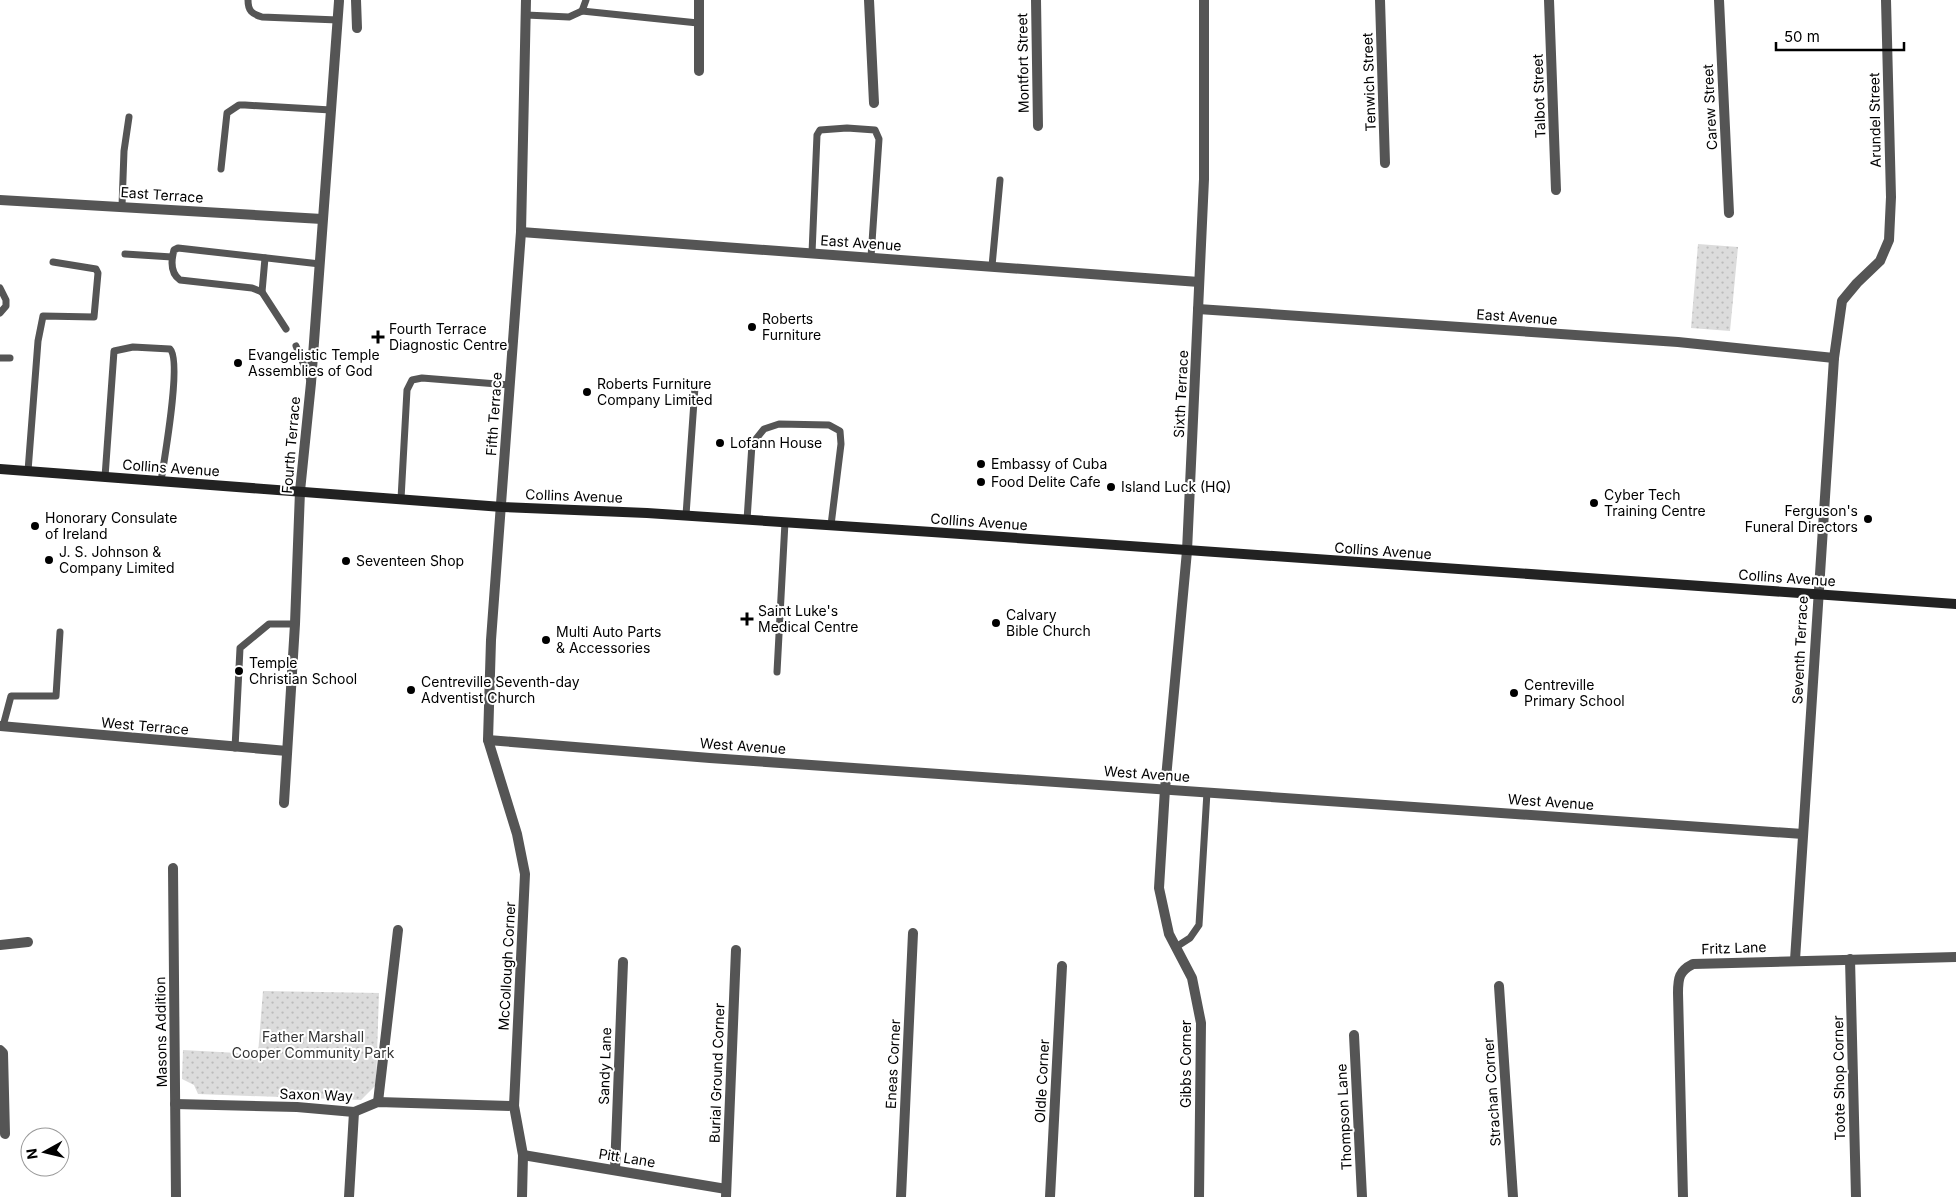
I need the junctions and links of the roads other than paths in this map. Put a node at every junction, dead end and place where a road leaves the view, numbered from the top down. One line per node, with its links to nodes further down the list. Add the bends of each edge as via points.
1 (248, 0): 16 (lane, via 248,8 254,15 262,17)
2 (356, 0): 18 (street)
3 (526, 0): 15 (street, Fifth Terrace)
4 (586, 0): 14 (lane)
5 (699, 0): 17 (street)
6 (869, 0): 20 (street)
7 (1036, 0): 23 (street, Montfort Street)
8 (1204, 0): 42 (street, Sixth Terrace, via 1204,179)
9 (1380, 0): 24 (street, Tenwich Street)
10 (1549, 0): 27 (street, Talbot Street)
11 (1718, 0): 30 (street, Carew Street)
12 (1886, 0): 33 (street, Arundel Street)
13 (339, 1): 16 (street, Fourth Terrace)
14 (582, 11): 15 (lane, via 569,16); 17 (lane)
15 (526, 15): 32 (street, Fifth Terrace)
16 (338, 20): 21 (street, Fourth Terrace)
17 (698, 23): 19 (street)
18 (357, 28)
19 (699, 71)
20 (874, 103)
21 (331, 110): 25 (lane, via 245,105 233,108 227,112); 31 (street, Fourth Terrace)
22 (129, 117): 29 (lane)
23 (1038, 126)
24 (1386, 163)
25 (221, 169)
26 (1000, 180): 41 (lane)
27 (1556, 190)
28 (0, 200): 29 (street, East Terrace)
29 (122, 206): 31 (street, East Terrace)
30 (1729, 213)
31 (322, 220): 40 (street, Fourth Terrace)
32 (521, 232): 34 (street, East Avenue); 53 (street, Fifth Terrace)
33 (1890, 240): 51 (street, Seventh Terrace, via 1880,261 1842,301)
34 (812, 253): 37 (street, East Avenue); 37 (lane, via 817,135 820,130 847,128 876,130 879,139)
35 (126, 254): 36 (lane)
36 (172, 257): 38 (lane, via 178,248); 44 (lane, via 172,271 180,280 252,288)
37 (871, 257): 41 (street, East Avenue)
38 (265, 258): 40 (lane); 44 (lane)
39 (53, 262): 56 (lane, via 96,269 94,318 43,316 38,341)
40 (320, 264): 52 (street, Fourth Terrace)
41 (992, 266): 42 (street, East Avenue)
42 (1200, 282): 45 (street, Sixth Terrace)
43 (0, 288): 46 (lane, via 6,306)
44 (262, 292): 47 (lane)
45 (1198, 309): 51 (street, East Avenue, via 1678,342); 66 (street, Sixth Terrace)
46 (0, 313)
47 (286, 329)
48 (296, 346): 52 (lane)
49 (0, 358): 50 (lane)
50 (10, 358)
51 (1834, 358): 67 (street, Seventh Terrace)
52 (311, 383): 59 (street, Fourth Terrace)
53 (510, 385): 60 (lane, via 422,378 412,380 408,390); 61 (street, Fifth Terrace)
54 (695, 387): 62 (lane)
55 (0, 469): 56 (street, Collins Avenue)
56 (28, 471): 57 (street, Collins Avenue)
57 (105, 477): 58 (street, Collins Avenue); 58 (lane, via 114,351 133,347 170,349 174,357 173,386)
58 (161, 481): 59 (street, Collins Avenue)
59 (300, 491): 60 (street, Collins Avenue); 69 (street, Fourth Terrace)
60 (401, 499): 61 (street, Collins Avenue)
61 (502, 507): 62 (street, Collins Avenue); 73 (street, Fifth Terrace, via 491,640)
62 (686, 515): 63 (street, Collins Avenue)
63 (747, 520): 64 (street, Collins Avenue); 65 (lane, via 752,444 764,429 779,424 829,425 840,431 841,444)
64 (785, 522): 65 (street, Collins Avenue); 71 (lane)
65 (832, 525): 66 (street, Collins Avenue)
66 (1187, 551): 67 (street, Collins Avenue); 76 (street, Sixth Terrace)
67 (1817, 594): 68 (street, Collins Avenue); 79 (street, Seventh Terrace)
68 (1956, 604)
69 (295, 624): 74 (lane, via 269,624 240,648); 75 (street, Fourth Terrace)
70 (60, 632): 72 (lane, via 56,696 11,696)
71 (777, 672)
72 (1, 726): 74 (street, West Terrace)
73 (488, 740): 76 (street, West Avenue); 97 (street, McCollough Corner, via 517,834 525,874)
74 (234, 748): 75 (street, West Terrace)
75 (287, 751): 78 (street, Fourth Terrace)
76 (1165, 789): 77 (street, West Avenue); 85 (street, Gibbs Corner, via 1159,888 1169,934)
77 (1207, 792): 79 (street, West Avenue); 85 (lane, via 1199,925 1190,938)
78 (284, 803)
79 (1803, 834): 89 (street, Seventh Terrace)
80 (173, 868): 96 (street, Masons Addition)
81 (398, 930): 95 (street)
82 (913, 933): 106 (street, Eneas Corner)
83 (28, 942): 84 (street)
84 (0, 945)
85 (1176, 947): 108 (street, Gibbs Corner, via 1192,978 1201,1023)
86 (736, 950): 102 (street, Burial Ground Corner)
87 (1956, 957): 88 (street, Fritz Lane)
88 (1850, 959): 89 (street, Fritz Lane); 112 (street, Toote Shop Corner)
89 (1795, 960): 111 (street, Fritz Lane, via 1693,964 1678,976)
90 (623, 962): 101 (street, Sandy Lane)
91 (1062, 966): 107 (street, Oldle Corner)
92 (1499, 986): 110 (street, Strachan Corner)
93 (1354, 1035): 109 (street, Thompson Lane)
94 (0, 1050): 99 (street, via 3,1053)
95 (378, 1102): 97 (street, Saxon Way); 98 (street, Saxon Way)
96 (175, 1104): 98 (street, Saxon Way); 103 (street, Masons Addition)
97 (514, 1106): 100 (street, McCollough Corner)
98 (354, 1112): 104 (street)
99 (5, 1134)
100 (523, 1155): 101 (street, Pitt Lane); 105 (street, McCollough Corner)
101 (615, 1170): 102 (street, Pitt Lane)
102 (726, 1193)
103 (176, 1197)
104 (349, 1197)
105 (522, 1197)
106 (901, 1197)
107 (1050, 1197)
108 (1199, 1197)
109 (1362, 1197)
110 (1513, 1197)
111 (1683, 1197)
112 (1856, 1197)

